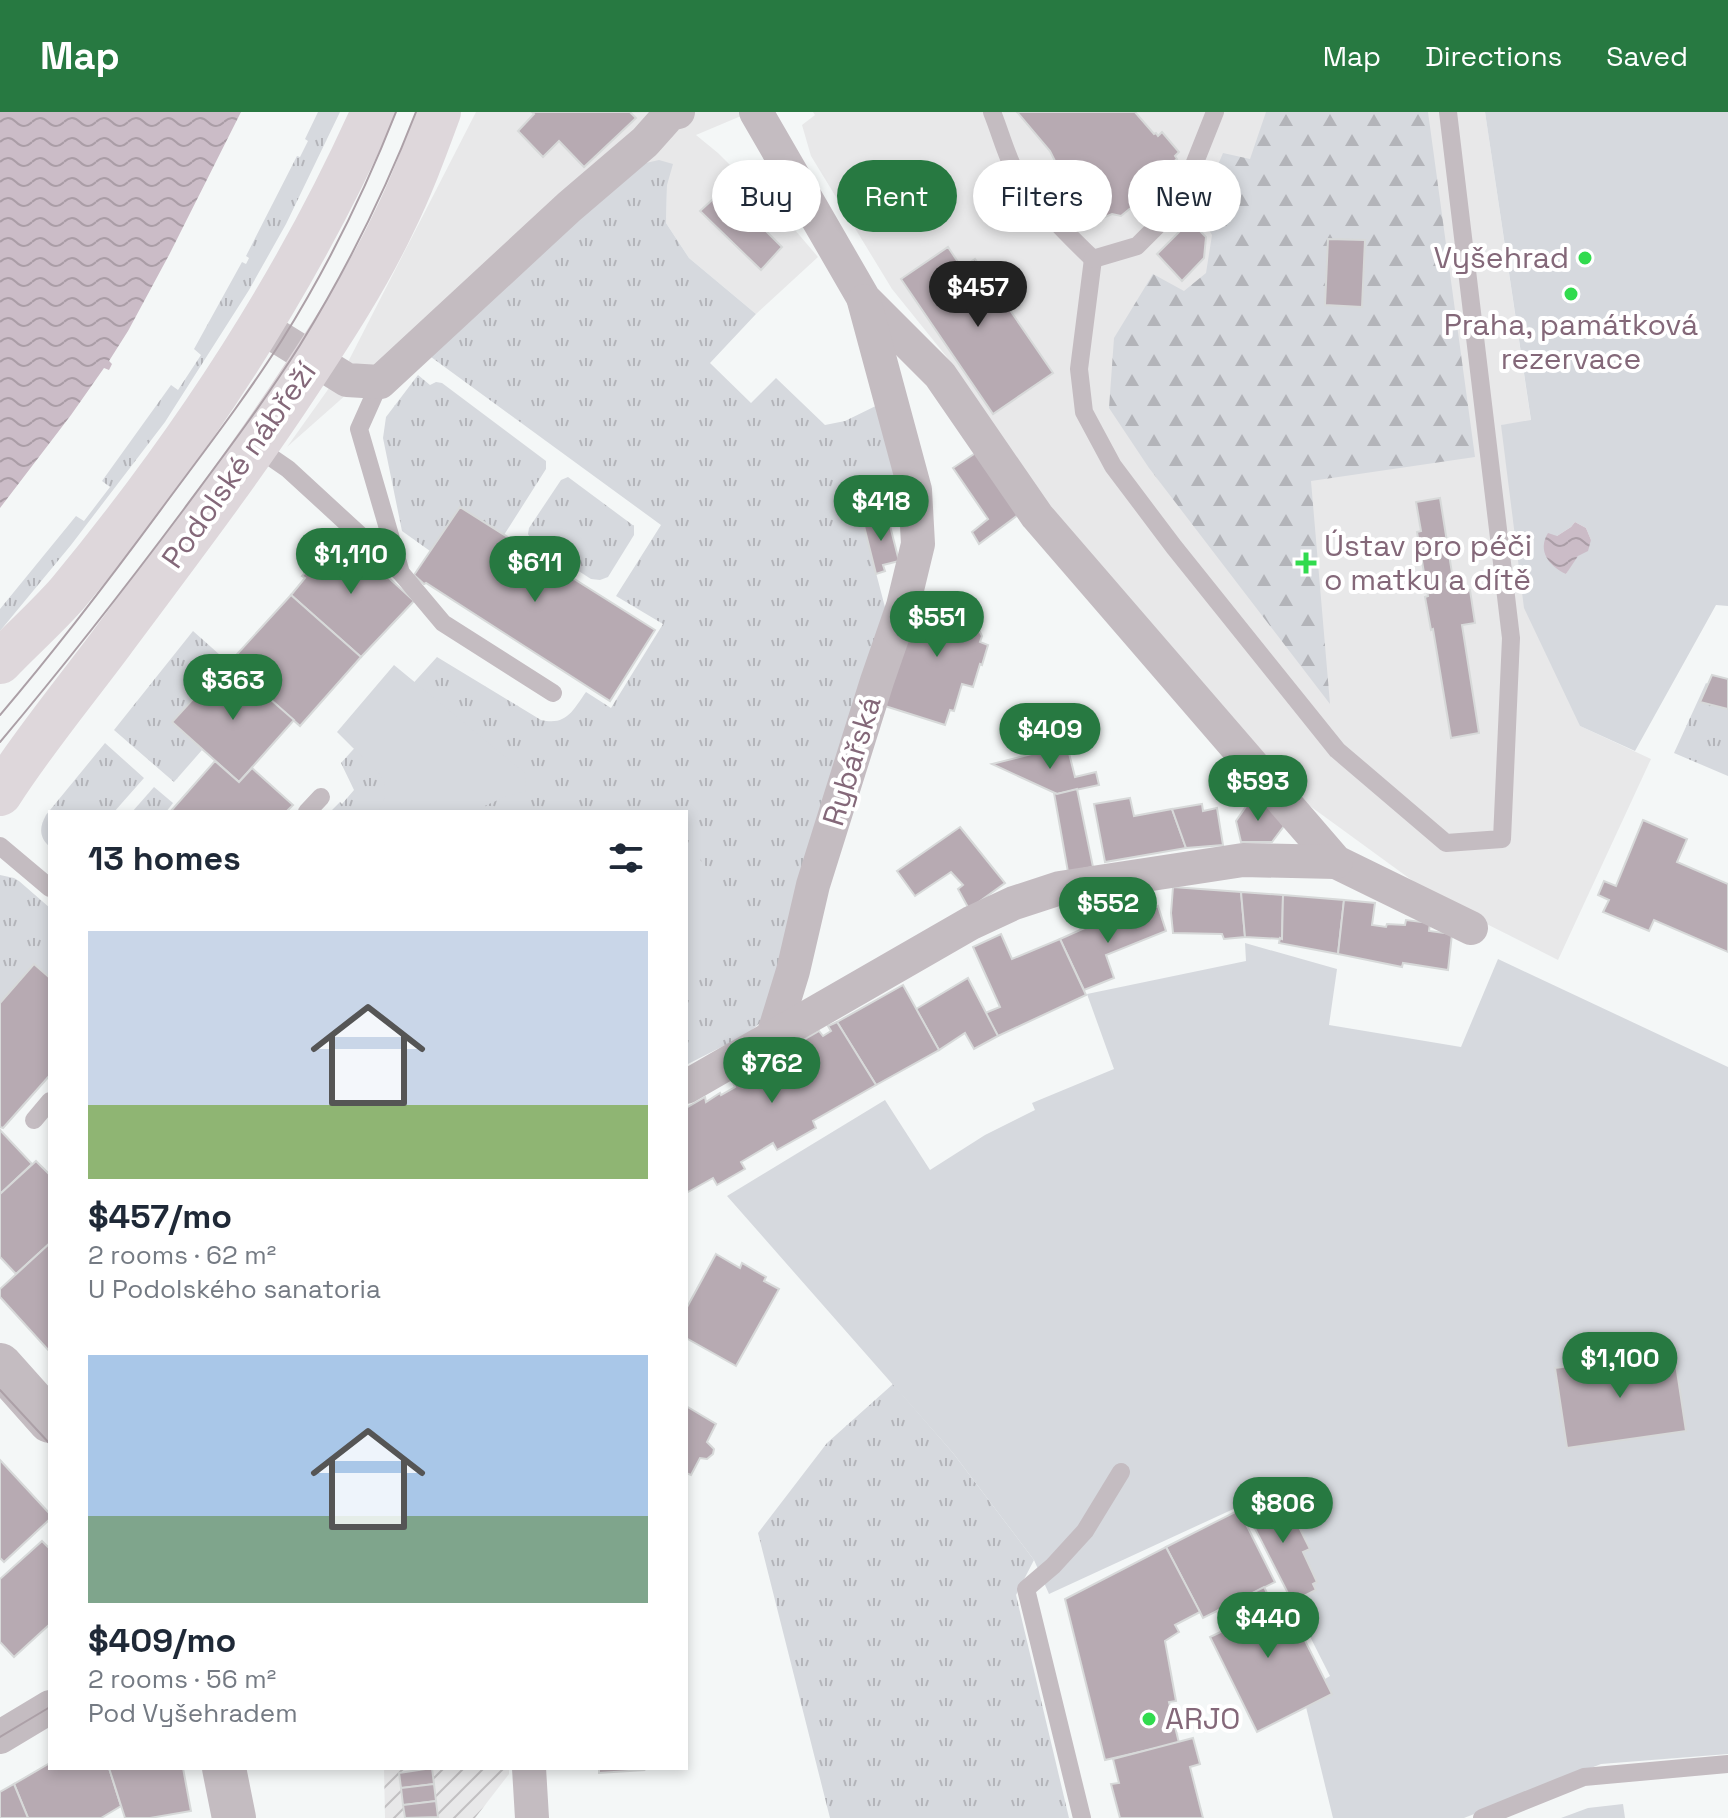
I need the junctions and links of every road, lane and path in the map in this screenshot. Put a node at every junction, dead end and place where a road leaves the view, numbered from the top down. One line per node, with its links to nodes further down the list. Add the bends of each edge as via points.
1 (373, 112): 10 (main road, Podolské nábřeží)
2 (439, 112): 11 (main road, Podolské nábřeží, via 393,225)
3 (678, 112): 12 (street)
4 (756, 112): 9 (street)
5 (992, 112): 8 (lane, via 1020,178)
6 (1215, 112): 8 (lane, via 1178,205 1137,246)
7 (1448, 112): 8 (lane, via 1511,638 1502,839 1446,843 1337,750 1113,466 1084,412 1079,369)
8 (1093, 259)
9 (864, 299): 21 (street, via 940,375 1037,516); 24 (street, Rybářská, via 915,490 918,544 813,885)
10 (260, 326): 11 (street); 15 (main road, Podolské nábřeží, via 104,546 66,595)
11 (314, 360): 12 (street, via 347,380); 13 (main road, Podolské nábřeží)
12 (380, 382): 14 (lane, via 359,429)
13 (256, 447): 14 (lane, via 288,469); 17 (main road, Podolské nábřeží)
14 (401, 573): 16 (lane, via 443,623)
15 (0, 662)
16 (553, 693)
17 (0, 794)
18 (321, 797): 19 (lane)
19 (309, 810)
20 (0, 846): 22 (lane)
21 (1336, 862): 23 (street); 24 (street, via 1243,860 1060,888 971,923)
22 (48, 886)
23 (1471, 928)
24 (773, 1036): 25 (street)
25 (688, 1086)
26 (48, 1103): 27 (lane)
27 (34, 1120)
28 (0, 1365): 29 (street)
29 (48, 1419)
30 (1121, 1472): 38 (lane, via 1085,1531 1026,1589)
31 (48, 1708): 32 (street)
32 (0, 1737)
33 (1728, 1764): 39 (lane, via 1584,1777)
34 (224, 1770): 36 (street)
35 (529, 1770): 37 (street)
36 (234, 1818)
37 (532, 1818)
38 (1082, 1818)
39 (1482, 1818)

